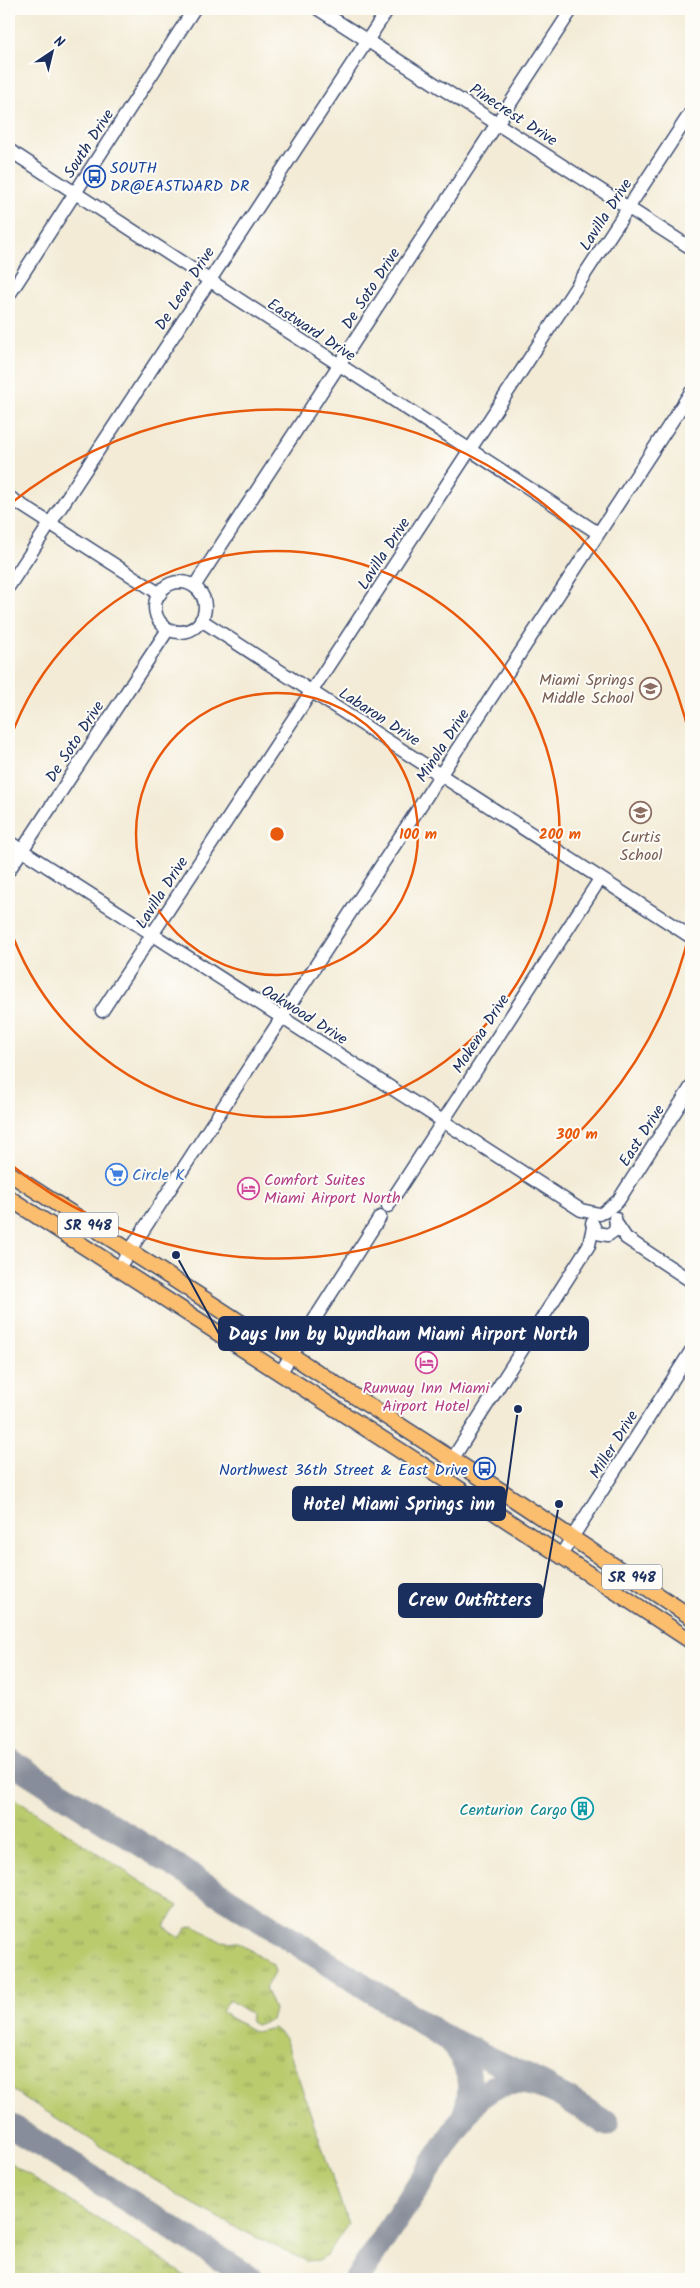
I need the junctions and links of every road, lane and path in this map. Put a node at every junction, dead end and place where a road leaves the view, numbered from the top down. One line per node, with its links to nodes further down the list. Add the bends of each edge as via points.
1 (194, 9): 9 (street, South Drive)
2 (318, 9): 5 (street, Pinecrest Drive)
3 (388, 9): 5 (street, De Leon Drive)
4 (572, 9): 7 (street, De Soto Drive)
5 (368, 40): 7 (street, Pinecrest Drive); 12 (street, De Leon Drive)
6 (691, 112): 10 (street, Lavilla Drive)
7 (497, 122): 10 (street, Pinecrest Drive); 14 (street, De Soto Drive)
8 (9, 150): 9 (street, Eastward Drive)
9 (74, 194): 12 (street, Eastward Drive); 13 (street, South Drive)
10 (629, 207): 11 (street, Pinecrest Drive); 16 (street, Lavilla Drive)
11 (691, 248)
12 (208, 281): 14 (street, Eastward Drive); 18 (street, De Leon Drive)
13 (9, 294)
14 (338, 366): 16 (street, Eastward Drive); 20 (street, De Soto Drive)
15 (691, 392): 19 (street, Minola Drive)
16 (470, 450): 19 (street, Eastward Drive); 25 (street, Lavilla Drive)
17 (9, 497): 18 (street)
18 (49, 524): 21 (street, De Leon Drive); 22 (street)
19 (598, 533): 26 (street, Minola Drive)
20 (195, 585): 22 (street, via 175,583); 23 (street, via 205,602)
21 (9, 586)
22 (160, 594): 24 (street, via 156,614)
23 (201, 620): 24 (street, via 192,630 182,633); 25 (street, Labaron Drive)
24 (167, 631): 28 (street, De Soto Drive)
25 (312, 691): 26 (street, Labaron Drive); 31 (street, Lavilla Drive)
26 (442, 776): 30 (street, Labaron Drive); 34 (street, Minola Drive)
27 (9, 842): 28 (street, Oakwood Drive)
28 (22, 850): 29 (street, De Soto Drive); 31 (street, Oakwood Drive)
29 (9, 870)
30 (600, 879): 32 (street, Labaron Drive); 37 (street, Mokena Drive)
31 (153, 934): 33 (street, Lavilla Drive); 34 (street, Oakwood Drive)
32 (691, 937)
33 (102, 1011)
34 (281, 1018): 37 (street, Oakwood Drive); 48 (street, Minola Drive)
35 (691, 1087): 36 (street, East Drive)
36 (686, 1105): 40 (street, East Drive)
37 (443, 1121): 41 (street, Mokena Drive); 43 (street, Oakwood Drive)
38 (9, 1173): 48 (main road, SR 948)
39 (9, 1198): 49 (main road, SR 948)
40 (617, 1201): 43 (street, East Drive); 44 (street, East Drive)
41 (388, 1206)
42 (380, 1217): 52 (street)
43 (597, 1219): 44 (street, via 611,1214); 45 (street, via 597,1233); 47 (street)
44 (616, 1221): 45 (street, via 615,1230); 46 (street)
45 (607, 1235): 46 (street); 47 (street)
46 (626, 1238): 50 (street)
47 (589, 1245): 54 (street)
48 (129, 1252): 49 (street, Minola Drive); 52 (main road, SR 948)
49 (118, 1269): 53 (main road, SR 948)
50 (691, 1282)
51 (691, 1351): 56 (street, Miller Drive)
52 (291, 1355): 53 (street); 54 (main road, SR 948)
53 (280, 1373): 55 (main road, SR 948)
54 (452, 1460): 55 (street); 56 (main road, SR 948)
55 (441, 1477): 57 (main road, SR 948)
56 (572, 1537): 57 (street, Miller Drive); 58 (main road, SR 948)
57 (561, 1555): 59 (main road, SR 948)
58 (691, 1618): 59 (street)
59 (686, 1638)

